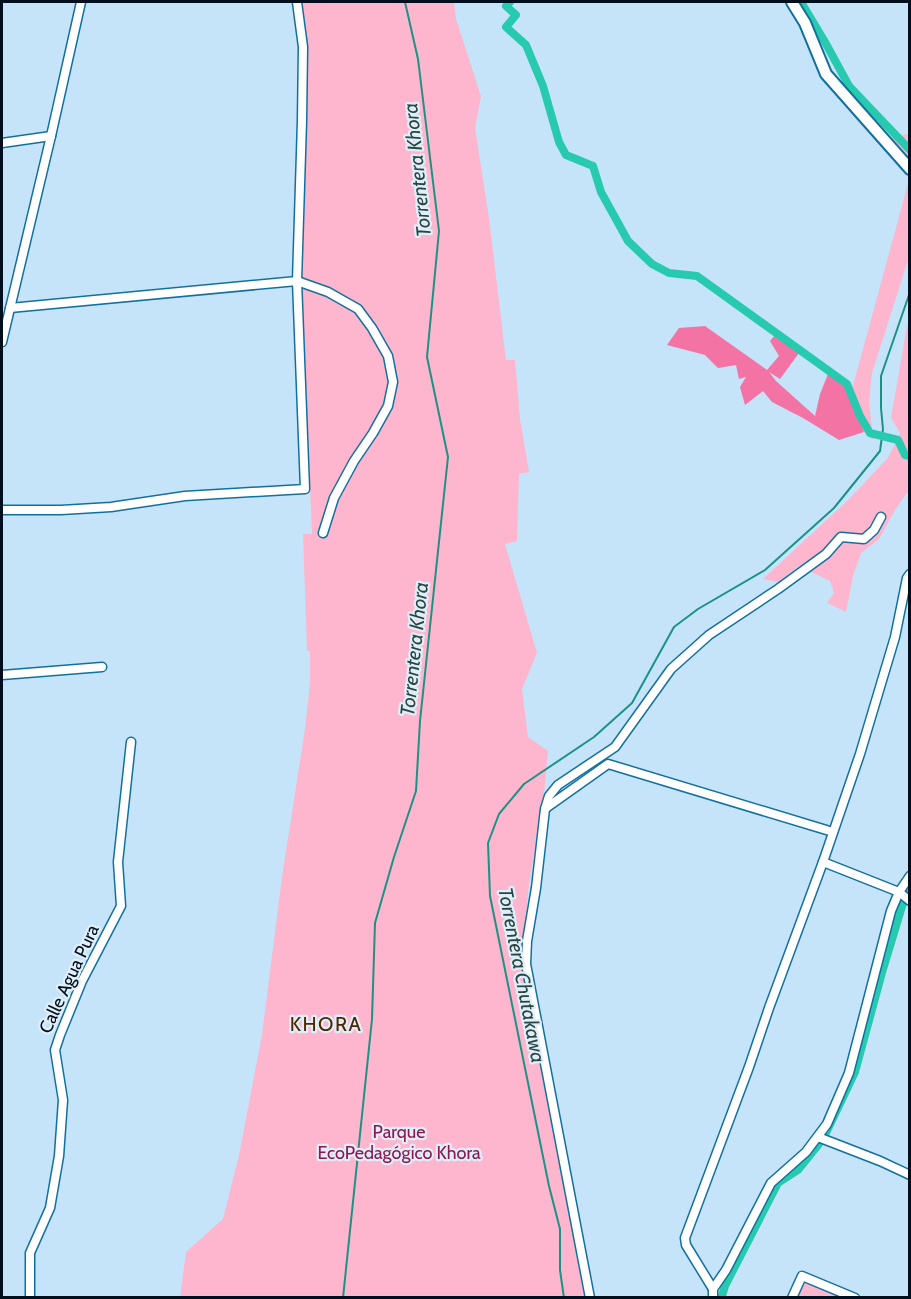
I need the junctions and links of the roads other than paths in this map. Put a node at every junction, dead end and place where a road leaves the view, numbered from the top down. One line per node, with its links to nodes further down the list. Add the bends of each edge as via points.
1 (81, 2): 4 (street)
2 (297, 2): 7 (street, via 303,47)
3 (792, 2): 6 (street, via 805,23 825,74)
4 (51, 136): 5 (street); 8 (street)
5 (2, 143)
6 (909, 169)
7 (297, 281): 8 (street); 10 (street, via 305,489 184,496 91,508); 12 (street, via 358,309 388,356 393,382 388,406 334,498)
8 (10, 308): 9 (street)
9 (2, 342)
10 (2, 510)
11 (881, 517): 17 (street, via 864,538 842,537 826,554 709,635 670,669 615,747 558,785)
12 (323, 533)
13 (909, 574): 18 (street, via 895,637)
14 (102, 667): 15 (street)
15 (2, 675)
16 (131, 742): 26 (street, Calle Agua Pura, via 118,862 121,906 82,981 55,1050 63,1100 59,1156 50,1208 30,1253)
17 (544, 809): 18 (street, via 608,764); 27 (street, via 526,964)
18 (833, 832): 19 (street)
19 (823, 862): 21 (street); 25 (street, via 685,1238)
20 (909, 876): 21 (street)
21 (899, 892): 22 (street); 23 (street, via 849,1073)
22 (909, 901)
23 (818, 1137): 24 (street); 25 (street, via 771,1183)
24 (909, 1175)
25 (713, 1293)
26 (30, 1298)
27 (590, 1298)
28 (792, 1298): 29 (street, via 802,1276)
29 (855, 1298)

